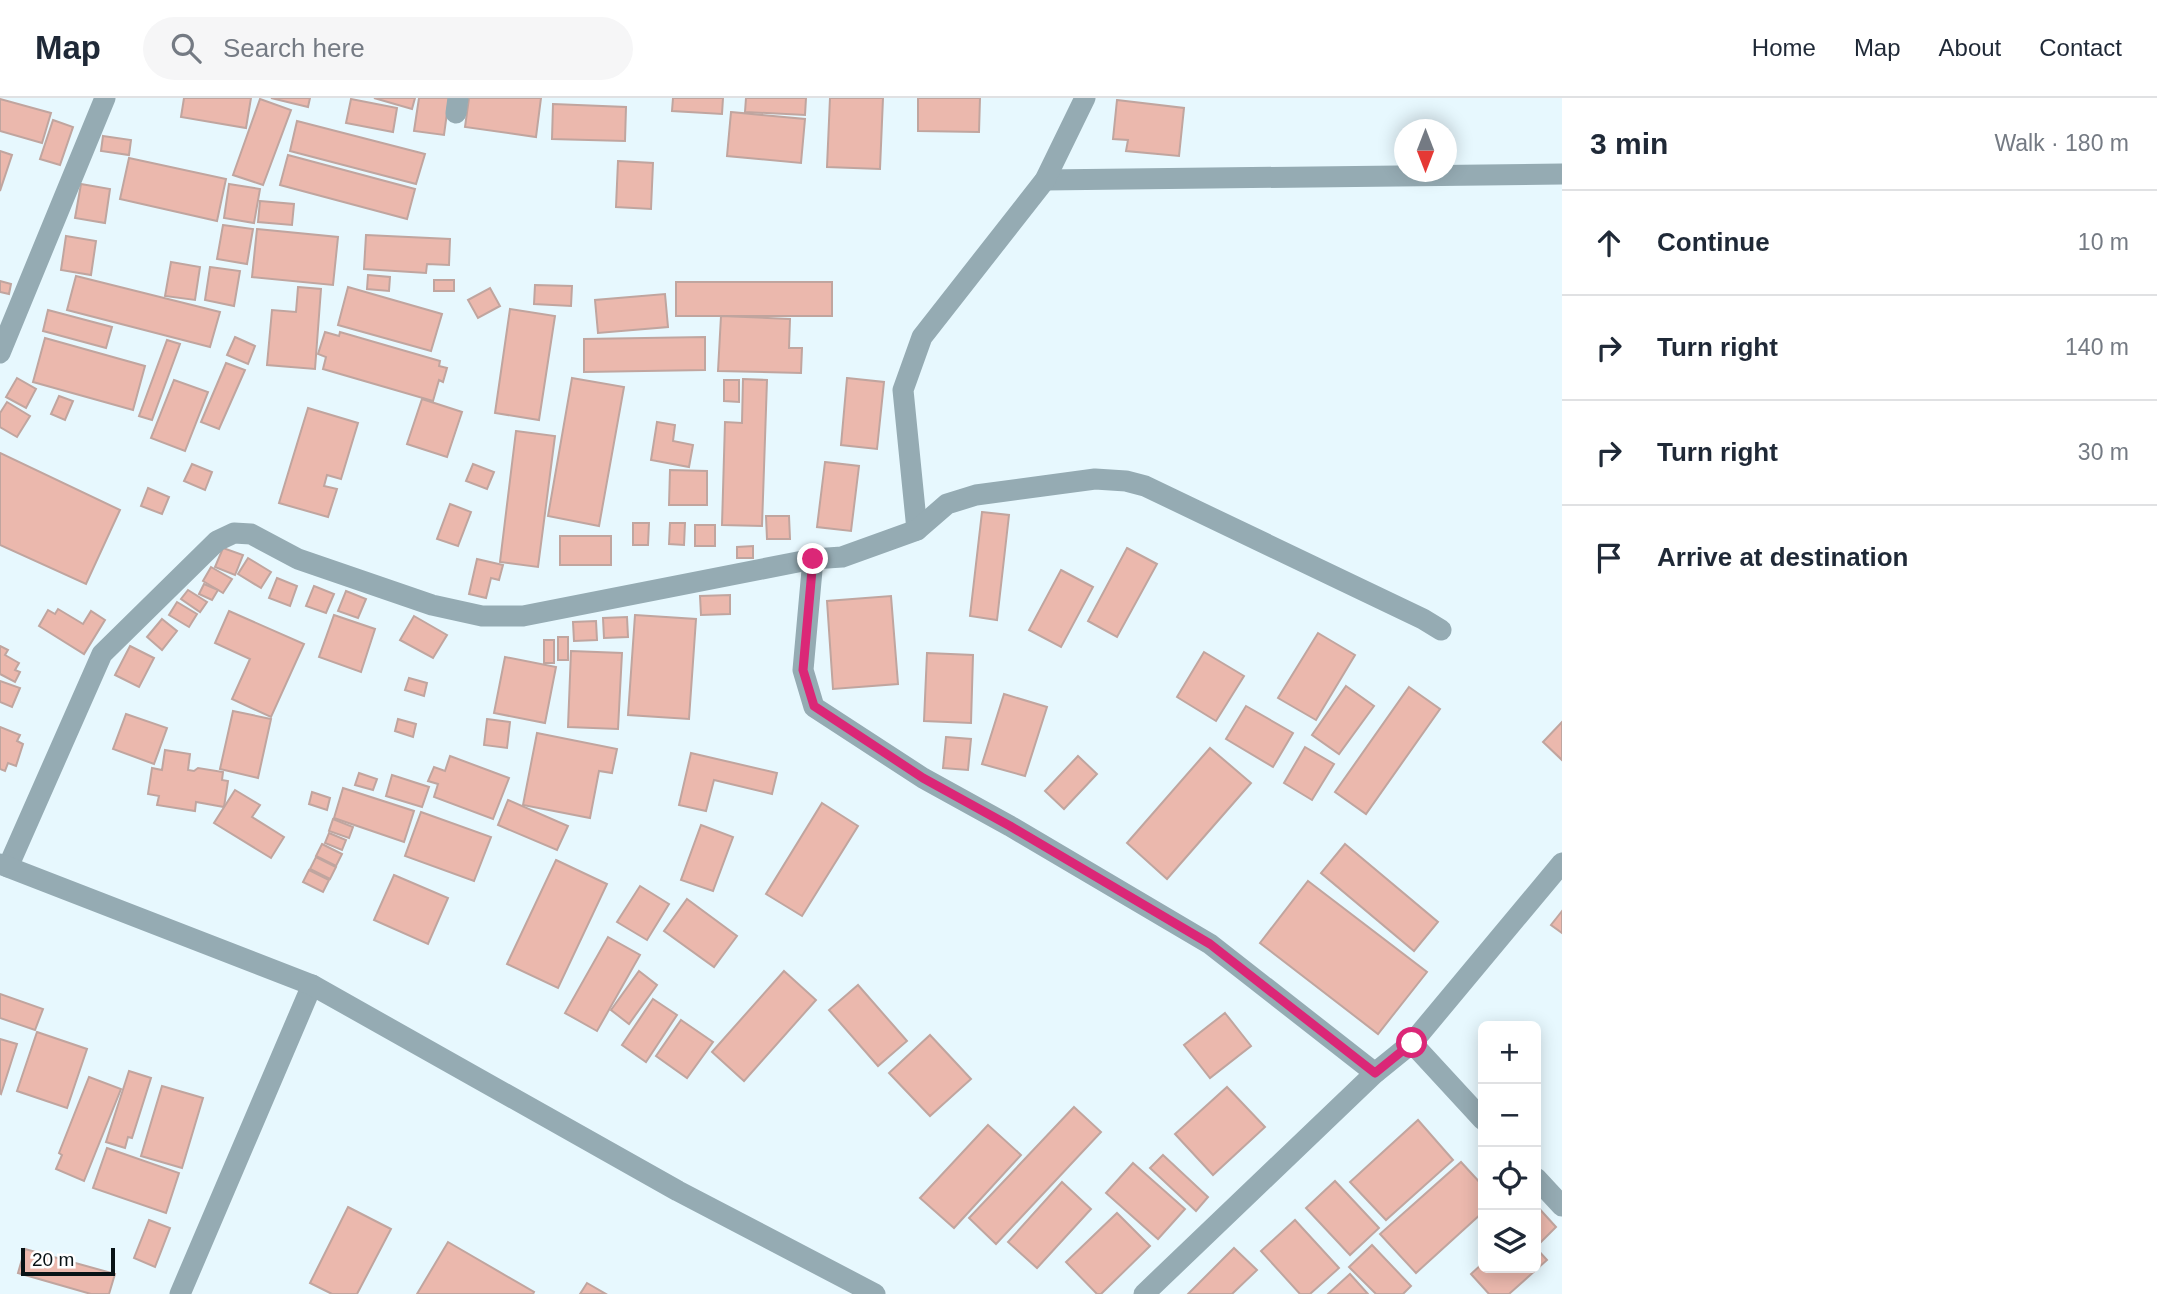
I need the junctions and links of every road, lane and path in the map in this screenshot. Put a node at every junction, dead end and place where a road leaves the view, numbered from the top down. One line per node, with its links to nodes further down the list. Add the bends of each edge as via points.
1 (106, 98): 5 (street)
2 (1085, 98): 4 (street)
3 (1562, 174): 4 (street)
4 (1045, 180): 6 (street, via 922,337 903,390)
5 (0, 353)
6 (917, 530): 7 (street, via 842,557); 8 (street, via 947,504 976,495 1095,479 1126,481 1145,486)
7 (813, 559): 10 (street, via 561,610 482,616 432,605 298,559 251,534 234,533 217,541 102,654); 13 (street, via 803,670 814,706 923,778 1210,944)
8 (1441, 630)
9 (1562, 863): 12 (street)
10 (4, 866): 11 (street)
11 (312, 985): 17 (street); 18 (street, via 677,1191)
12 (1412, 1043): 13 (street); 14 (street)
13 (1375, 1073): 19 (street)
14 (1478, 1115)
15 (1541, 1183): 16 (street)
16 (1562, 1206)
17 (180, 1294)
18 (875, 1294)
19 (1144, 1294)

